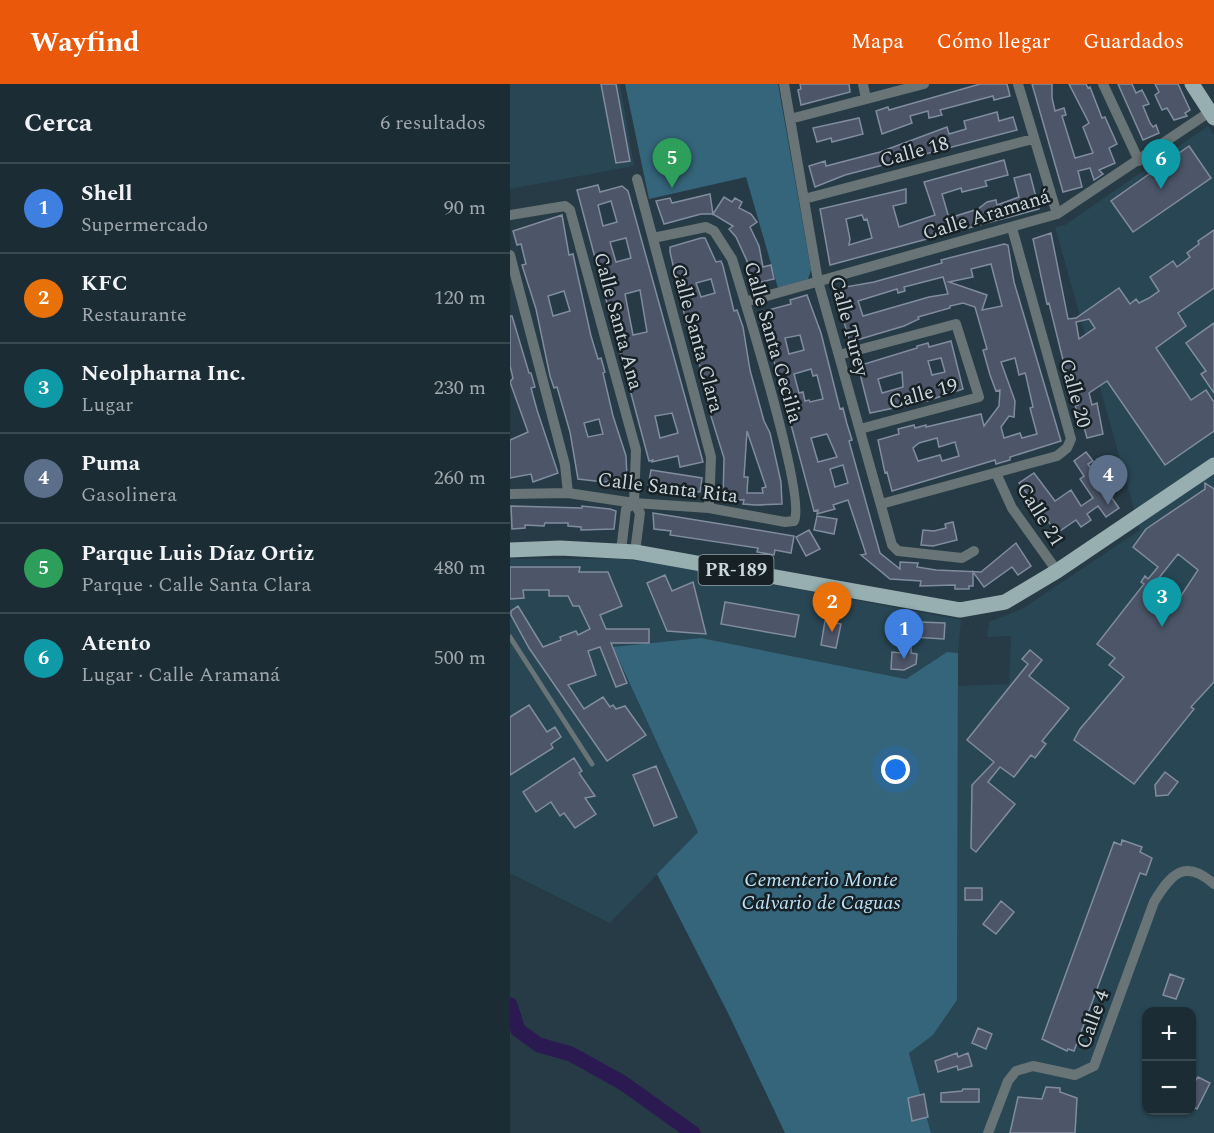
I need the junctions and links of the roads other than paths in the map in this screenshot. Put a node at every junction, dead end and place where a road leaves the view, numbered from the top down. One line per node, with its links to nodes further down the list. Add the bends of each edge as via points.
1 (784, 84): 10 (street, Calle Turey)
2 (863, 84): 8 (street)
3 (924, 84): 8 (street)
4 (1018, 84): 11 (street)
5 (1103, 84): 12 (street)
6 (1192, 84): 9 (main road)
7 (1203, 84): 9 (main road)
8 (866, 99): 10 (street)
9 (1213, 110): 12 (street, Calle Aramaná)
10 (790, 119): 14 (street, Calle Turey)
11 (1034, 139): 14 (street, Calle 18); 15 (street)
12 (1139, 161): 15 (street, Calle Aramaná)
13 (637, 178): 18 (street, Calle Santa Clara)
14 (804, 199): 20 (street, Calle Turey)
15 (1057, 214): 17 (street, Calle Aramaná)
16 (510, 215): 29 (street, Calle Santa Ana, via 548,207 564,206 570,210 636,450)
17 (1012, 228): 20 (street, Calle Aramaná); 25 (street, Calle 20, via 1071,439 1057,456)
18 (653, 238): 21 (street, Calle Santa Cecilia, via 705,227 714,231 732,259); 31 (street, Calle Santa Clara, via 711,457)
19 (510, 255): 26 (street, via 566,465)
20 (818, 281): 21 (street, Calle Aramaná); 22 (street, Calle Turey)
21 (745, 302): 28 (street, Calle Santa Cecilia)
22 (839, 355): 23 (street, Calle Turey); 23 (street, Calle 19, via 956,324 976,383 979,397)
23 (860, 429): 30 (street, Calle Turey)
24 (1214, 465): 35 (main road, PR-189)
25 (996, 473): 30 (street, Calle 20); 35 (street, Calle 21, via 1012,508)
26 (568, 493): 27 (street, Calle Santa Rita); 29 (street, Calle Santa Rita)
27 (510, 494)
28 (795, 494): 31 (street, Calle Santa Rita, via 794,521)
29 (634, 503): 31 (street, Calle Santa Rita); 33 (street, Calle Santa Ana, via 626,508)
30 (881, 504): 34 (street, Calle Turey, via 892,545 898,551 962,558)
31 (709, 508)
32 (510, 550): 33 (main road, PR-189)
33 (628, 551): 35 (main road, PR-189, via 960,610 1005,602)
34 (974, 551)
35 (1057, 571)
36 (510, 637): 37 (lane)
37 (592, 764)
38 (1214, 884): 39 (street, Calle 4, via 1200,872 1184,871 1168,879 1154,902 1094,1066 1075,1075 1033,1066 1016,1071 1008,1081)
39 (988, 1133)

